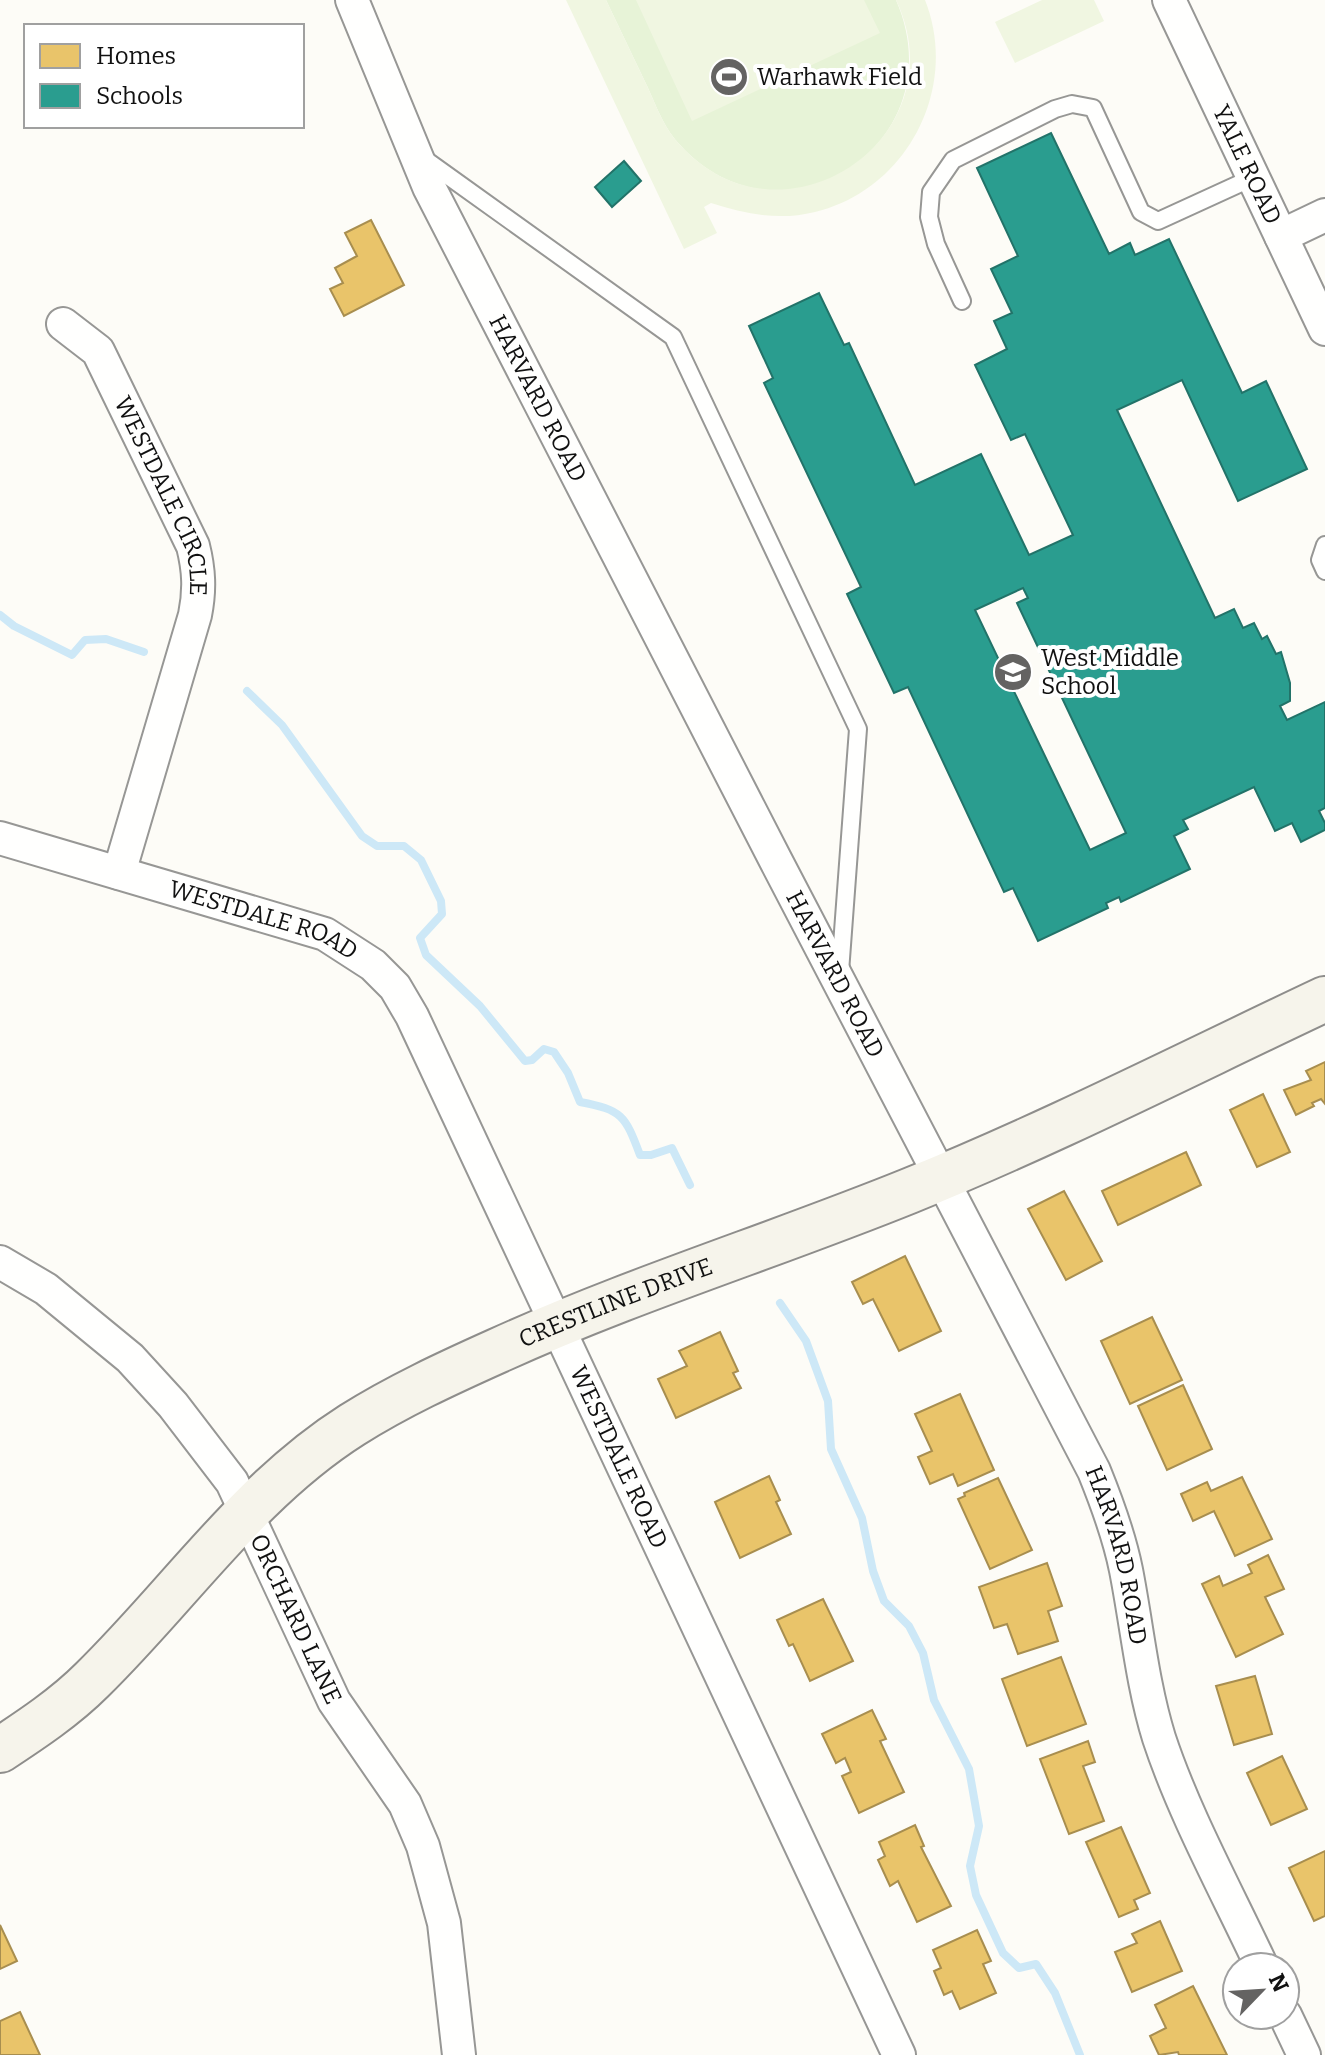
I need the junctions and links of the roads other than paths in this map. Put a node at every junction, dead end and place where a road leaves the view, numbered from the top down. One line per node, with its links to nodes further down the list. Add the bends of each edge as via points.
1 (352, 0): 3 (street, HARVARD ROAD)
2 (1169, 0): 4 (street, YALE ROAD)
3 (412, 150): 14 (street, HARVARD ROAD); 14 (lane, via 673,337 858,729)
4 (1252, 178): 6 (street, YALE ROAD); 7 (lane, via 1158,221 1141,212 1093,108 1072,104 1055,109 953,160 931,192 929,217 936,244)
5 (1325, 215): 6 (street)
6 (1281, 236): 9 (street, YALE ROAD)
7 (962, 301)
8 (63, 324): 13 (street, WESTDALE CIRCLE, via 98,351 199,567 195,615)
9 (1325, 329)
10 (1325, 545): 11 (lane, via 1320,560)
11 (1325, 571)
12 (0, 838): 13 (street, WESTDALE ROAD)
13 (119, 873): 18 (street, WESTDALE ROAD, via 325,934 373,965 395,987)
14 (839, 982): 16 (street, HARVARD ROAD)
15 (1325, 999): 16 (street, CRESTLINE DRIVE)
16 (942, 1177): 18 (street, CRESTLINE DRIVE); 21 (street, HARVARD ROAD, via 1094,1471 1113,1518 1159,1738)
17 (0, 1262): 19 (street, ORCHARD LANE, via 46,1289 130,1358 232,1482)
18 (556, 1324): 19 (street, CRESTLINE DRIVE, via 350,1426); 24 (street, WESTDALE ROAD)
19 (247, 1514): 20 (street, CRESTLINE DRIVE, via 89,1683); 23 (street, ORCHARD LANE, via 334,1701 405,1804 423,1846 444,1923)
20 (0, 1750)
21 (1255, 1951)
22 (1293, 2031): 25 (street)
23 (459, 2055)
24 (899, 2055)
25 (1304, 2055)

